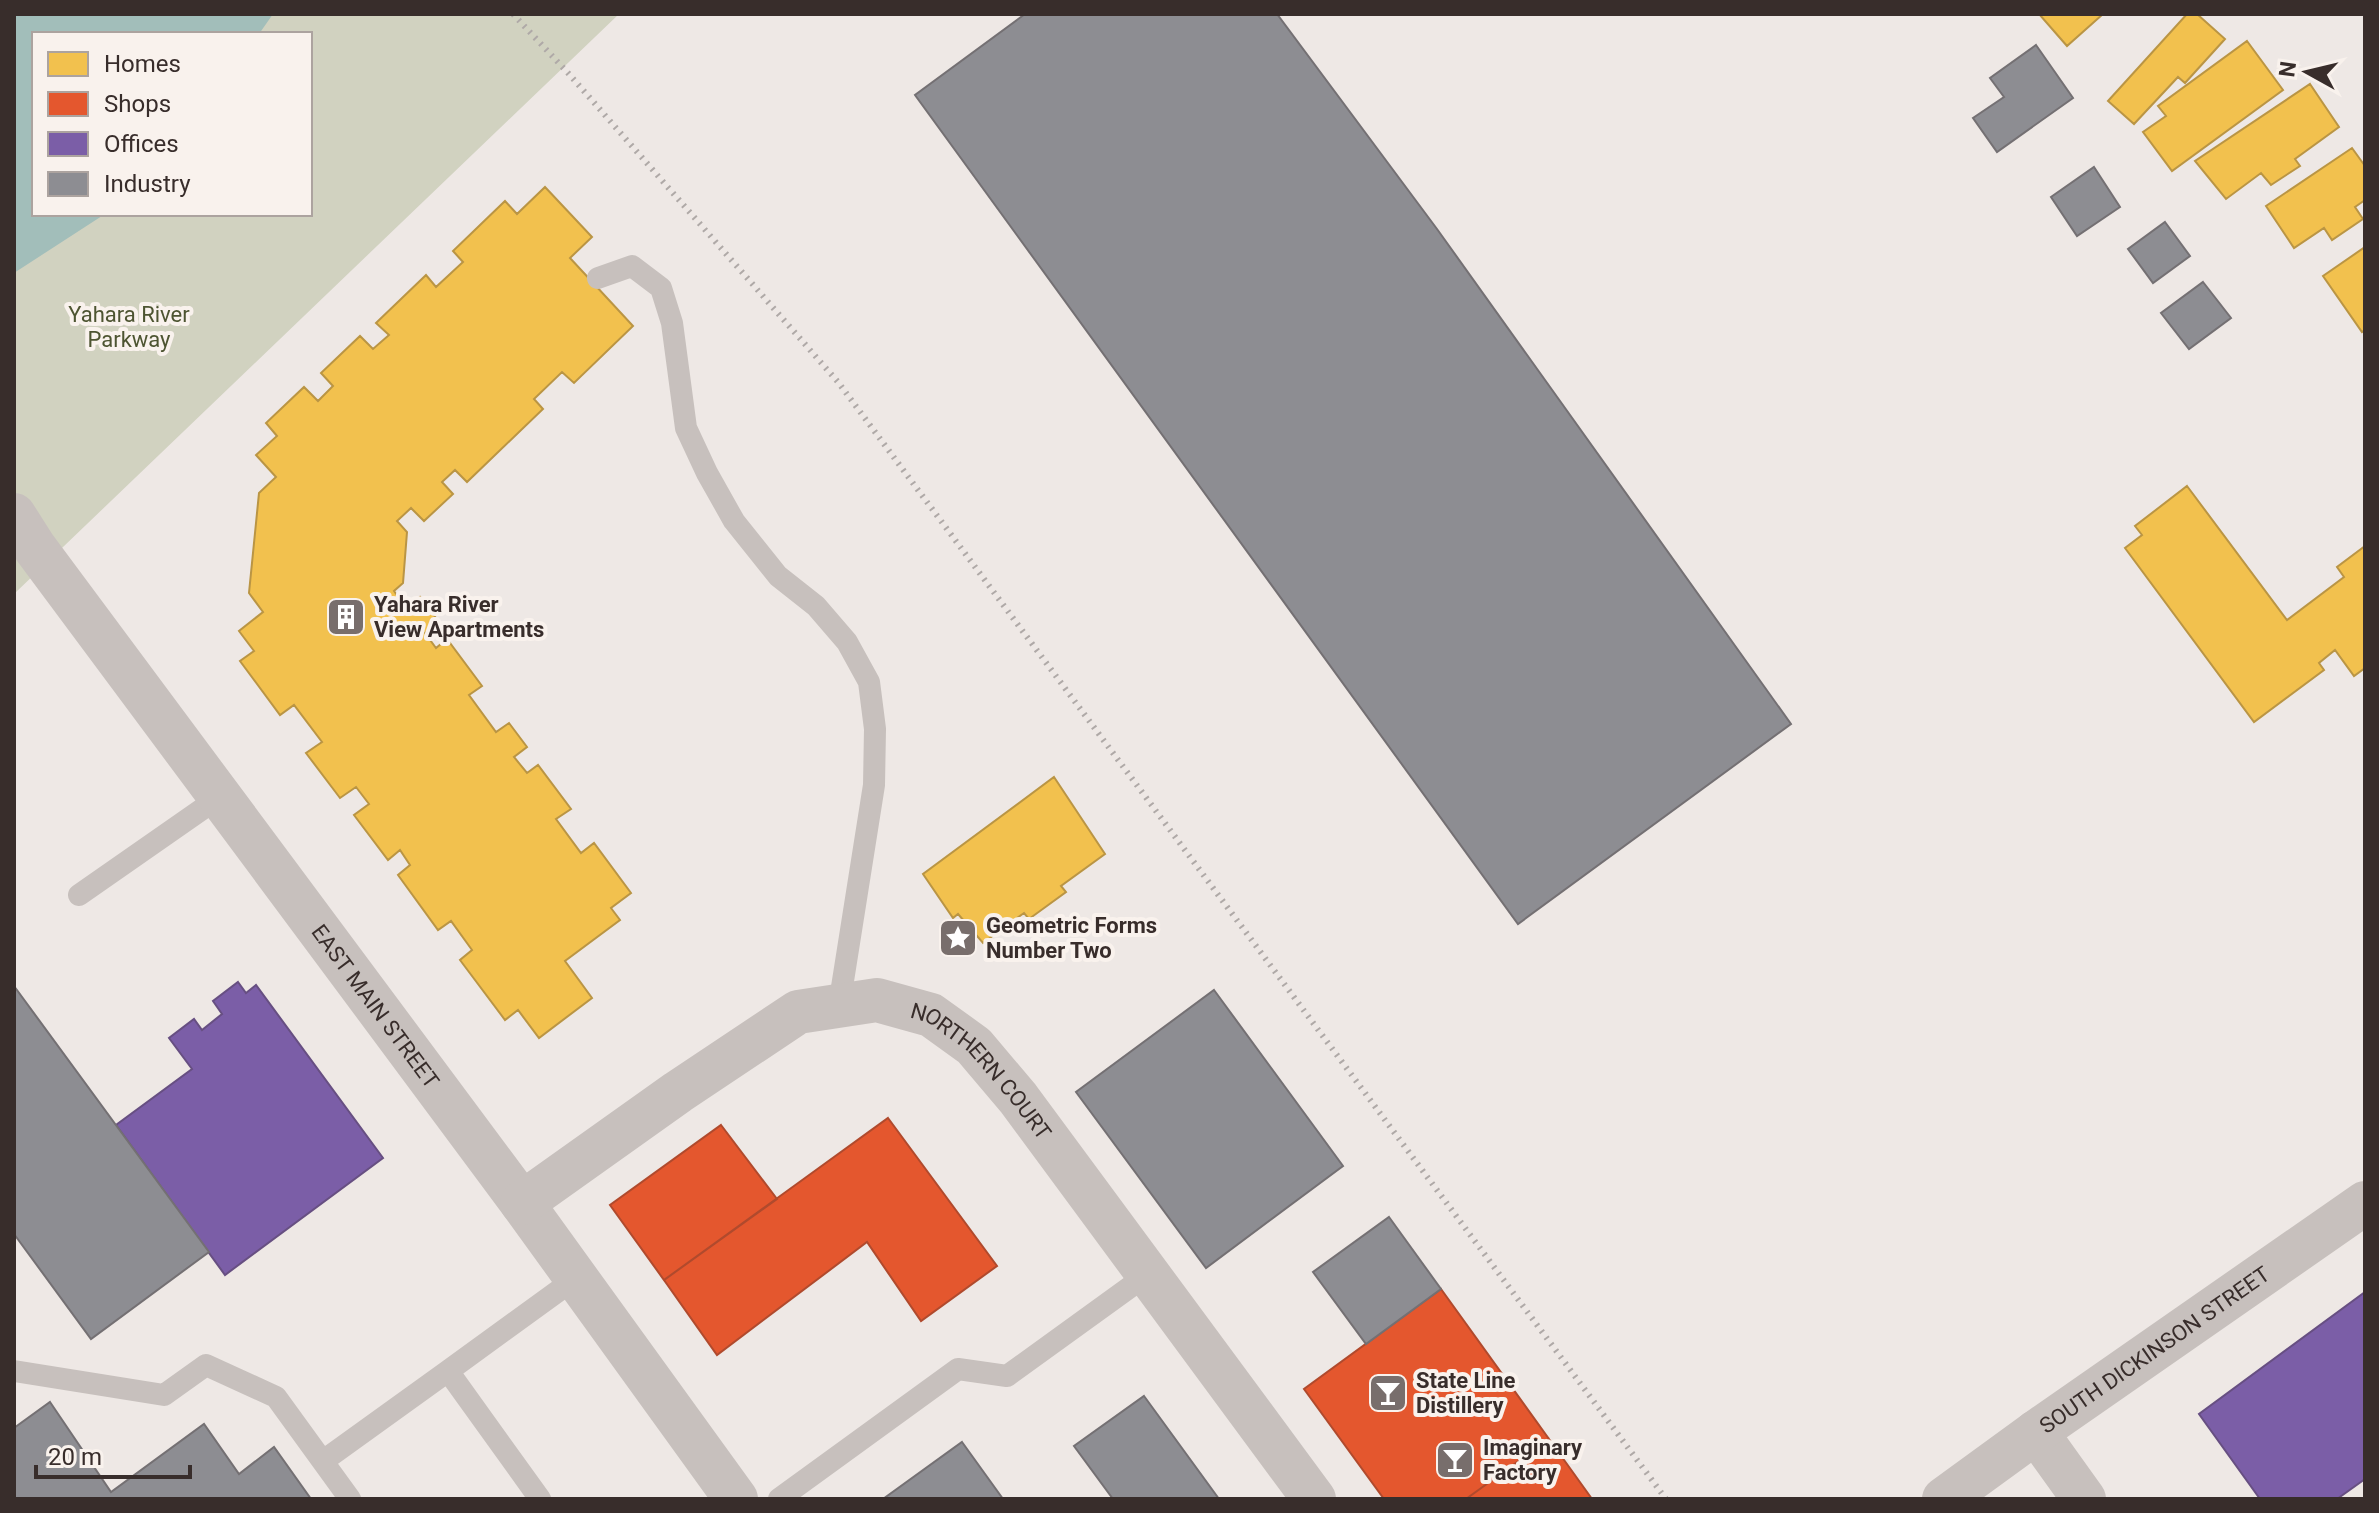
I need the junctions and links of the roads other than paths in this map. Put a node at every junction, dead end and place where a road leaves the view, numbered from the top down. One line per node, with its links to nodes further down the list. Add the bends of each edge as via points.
1 (598, 278): 5 (lane, via 632,266 661,288 672,323 686,428 707,473 734,521 778,576 816,606 847,642 869,682 874,785)
2 (14, 515): 3 (street, EAST MAIN STREET)
3 (221, 796): 4 (lane); 6 (street, EAST MAIN STREET)
4 (79, 895)
5 (839, 1006): 6 (street, NORTHERN COURT, via 798,1012); 8 (street, NORTHERN COURT, via 877,1000 931,1015 974,1046)
6 (522, 1203): 9 (street, EAST MAIN STREET)
7 (2365, 1203): 12 (street, SOUTH DICKINSON STREET)
8 (1148, 1274): 17 (lane, via 1007,1376 958,1369); 18 (street, NORTHERN COURT)
9 (576, 1278): 11 (lane); 16 (street, EAST MAIN STREET)
10 (14, 1371): 13 (lane, via 164,1395 206,1365 276,1397)
11 (448, 1371): 13 (lane); 15 (lane)
12 (2036, 1432): 19 (street, SOUTH DICKINSON STREET); 20 (street)
13 (323, 1461): 14 (lane)
14 (350, 1499)
15 (540, 1499)
16 (736, 1499)
17 (779, 1499)
18 (1314, 1499)
19 (1944, 1499)
20 (2084, 1499)

